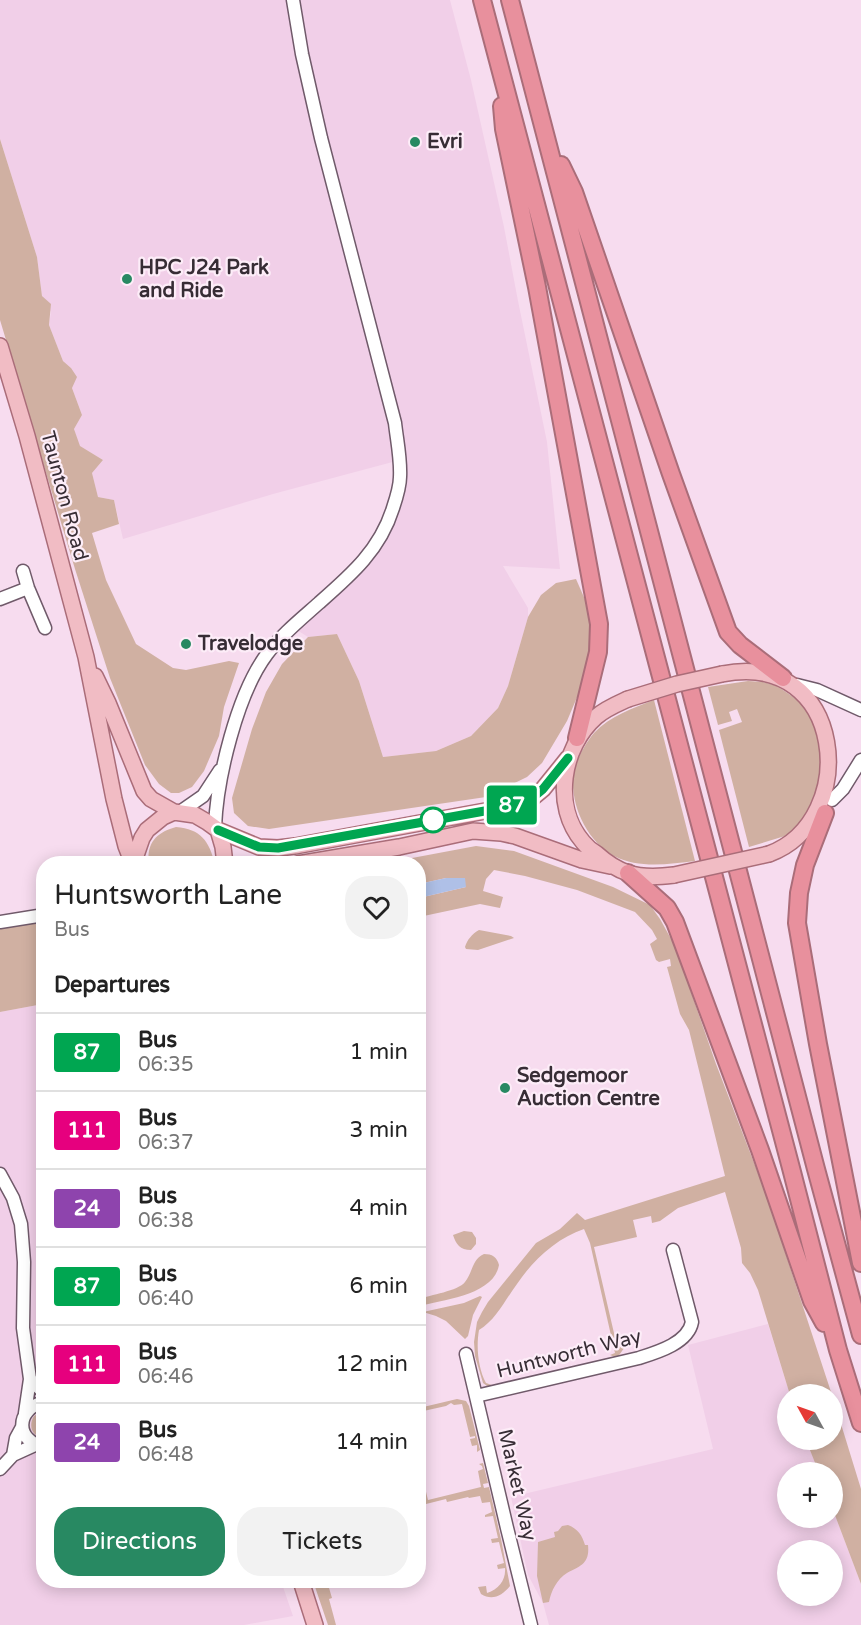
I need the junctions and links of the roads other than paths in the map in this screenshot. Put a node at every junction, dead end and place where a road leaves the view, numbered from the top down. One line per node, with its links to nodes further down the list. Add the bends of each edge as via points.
1 (293, 0): 17 (street, via 321,138 395,423 400,479 388,523 374,549 262,661)
2 (482, 0): 4 (highway)
3 (510, 0): 5 (highway)
4 (499, 66): 14 (highway, via 504,129 599,624 598,652); 33 (highway)
5 (545, 132): 12 (highway, via 574,192 728,632); 32 (highway)
6 (0, 346): 11 (main road, Taunton Road)
7 (23, 571): 8 (street)
8 (28, 588): 9 (street); 10 (street)
9 (0, 599)
10 (45, 628)
11 (86, 657): 19 (main road, Taunton Road, via 144,791); 21 (main road, Taunton Road, via 114,799)
12 (790, 682): 13 (street); 14 (main road, bridge, via 758,671 677,684 613,705); 18 (main road, via 811,696 834,730 839,767)
13 (861, 710)
14 (578, 738): 15 (main road)
15 (568, 758): 20 (main road, Taunton Road, via 531,799 507,807 278,848 259,847); 25 (main road, via 564,786 571,823 583,842)
16 (861, 760): 18 (street)
17 (224, 763): 19 (street, via 203,796); 20 (street, via 216,801)
18 (829, 806): 26 (main road, bridge, via 793,845 769,854 674,875); 31 (highway, via 805,866 797,923)
19 (177, 812): 20 (main road, Taunton Road, via 195,815); 22 (main road, via 147,830)
20 (216, 829): 23 (main road)
21 (130, 856)
22 (136, 856)
23 (224, 856)
24 (346, 856): 25 (main road, via 473,831 515,836)
25 (610, 866): 26 (main road)
26 (628, 873): 33 (highway, via 667,908 675,922 813,1301)
27 (36, 916): 28 (street)
28 (0, 922)
29 (0, 1174): 35 (street, via 21,1224 24,1328)
30 (673, 1250): 37 (street, Huntworth Way, via 692,1322 686,1335 657,1353 625,1363)
31 (861, 1263)
32 (861, 1335)
33 (837, 1350): 40 (highway)
34 (466, 1354): 37 (street, Market Way)
35 (30, 1379): 36 (street); 39 (street)
36 (36, 1385)
37 (477, 1396): 48 (street, Market Way)
38 (36, 1404): 39 (street)
39 (25, 1413): 41 (street)
40 (861, 1424)
41 (22, 1427): 42 (street); 44 (street)
42 (36, 1443)
43 (36, 1447): 44 (street)
44 (13, 1455): 45 (street)
45 (0, 1469)
46 (303, 1588): 47 (main road)
47 (315, 1625)
48 (531, 1625)

